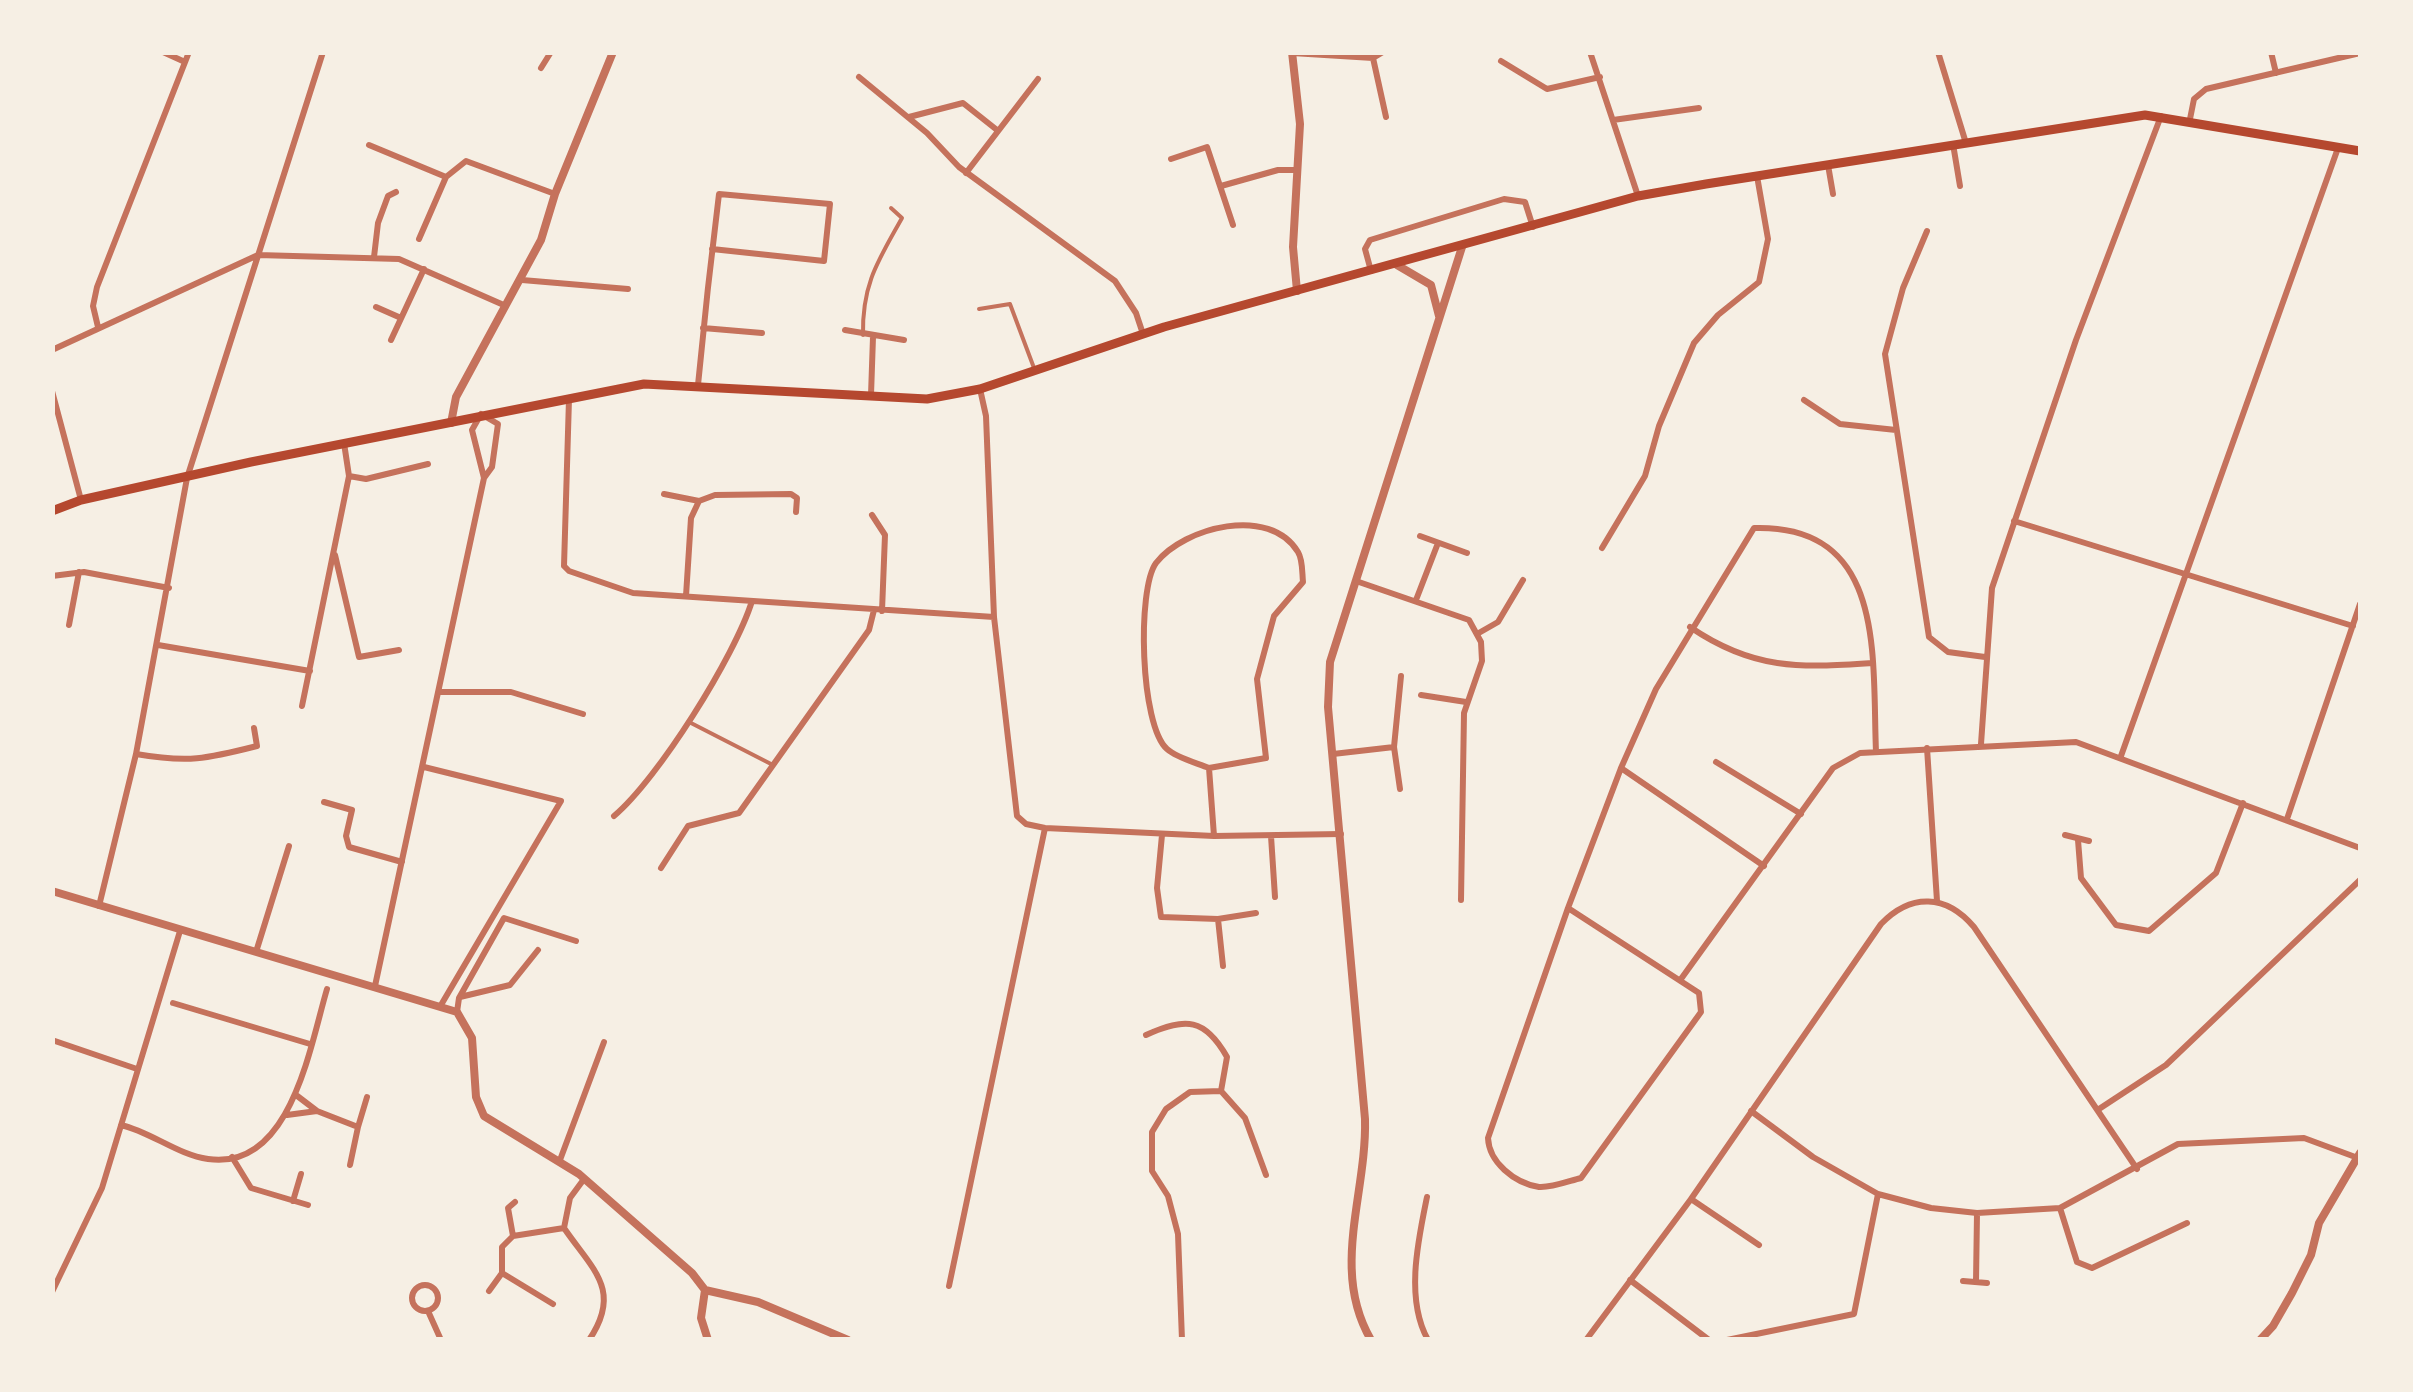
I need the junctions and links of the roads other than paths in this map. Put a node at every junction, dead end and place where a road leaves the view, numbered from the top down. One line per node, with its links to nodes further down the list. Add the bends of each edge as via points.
1 (163, 52): 14 (street)
2 (189, 52): 14 (street)
3 (322, 52): 51 (street)
4 (551, 52): 15 (street)
5 (613, 52): 41 (street)
6 (1383, 52): 12 (street)
7 (1590, 52): 18 (street)
8 (1938, 52): 27 (street)
9 (2271, 52): 16 (street)
10 (1292, 53): 12 (street); 34 (street, via 1300,124)
11 (2360, 53): 16 (street)
12 (1374, 58): 22 (street)
13 (1501, 61): 18 (street, via 1547,90)
14 (184, 62): 64 (street, via 97,287)
15 (541, 68)
16 (2276, 73): 24 (street, via 2206,89 2194,99)
17 (858, 78): 23 (street)
18 (1600, 78): 25 (street)
19 (1038, 79): 26 (street)
20 (1699, 108): 25 (street)
21 (2161, 115): 24 (main road); 27 (main road); 95 (street)
22 (1386, 117)
23 (908, 118): 26 (street, via 963,102); 35 (street)
24 (2190, 119): 30 (main road)
25 (1614, 120): 43 (street)
26 (997, 130): 35 (street)
27 (1966, 140): 28 (main road)
28 (1953, 142): 33 (main road); 39 (street)
29 (369, 146): 37 (street)
30 (2338, 148): 31 (main road); 102 (street)
31 (2360, 151)
32 (1171, 160): 38 (street, via 1208,147)
33 (1828, 164): 36 (main road); 42 (street)
34 (1296, 170): 38 (street); 58 (street)
35 (966, 172): 69 (street, via 1114,281)
36 (1757, 176): 43 (main road); 98 (street, via 1768,239 1759,282 1694,343 1645,476)
37 (446, 177): 41 (street, via 458,164 474,162); 48 (street)
38 (1221, 186): 45 (street)
39 (1960, 186)
40 (396, 192): 52 (street, via 378,223)
41 (555, 194): 56 (street)
42 (1833, 194)
43 (1638, 196): 46 (main road)
44 (891, 208): 68 (lane, via 902,218 862,298)
45 (1233, 225)
46 (1533, 228): 49 (main road); 55 (street, via 1524,202 1504,199 1370,240 1365,249)
47 (1927, 231): 83 (street, via 1902,288 1886,354)
48 (419, 238)
49 (1462, 247): 53 (main road); 63 (street)
50 (712, 249): 50 (street, via 718,194 830,204 824,261); 65 (street)
51 (258, 255): 52 (street); 64 (street); 87 (street)
52 (374, 257): 54 (street)
53 (1397, 266): 55 (main road); 63 (street, via 1431,285)
54 (424, 269): 59 (street); 62 (street)
55 (1372, 272): 58 (main road)
56 (522, 280): 57 (street); 59 (street)
57 (628, 290)
58 (1297, 291): 69 (main road)
59 (506, 306): 82 (street, via 456,397)
60 (376, 307): 62 (street)
61 (978, 309): 74 (lane, via 1010,304)
62 (401, 318): 71 (street)
63 (1440, 321): 104 (street)
64 (98, 326): 73 (street)
65 (703, 328): 67 (street); 75 (street)
66 (845, 330): 68 (street)
67 (762, 333)
68 (863, 334): 70 (street)
69 (1143, 334): 74 (main road)
70 (873, 337): 72 (street); 78 (street)
71 (390, 340)
72 (904, 340)
73 (52, 350)
74 (1035, 372): 76 (main road)
75 (698, 386): 78 (main road); 79 (main road, via 644,384)
76 (980, 389): 78 (main road, via 927,398); 112 (street)
77 (52, 391): 90 (street)
78 (872, 395)
79 (569, 399): 81 (main road); 107 (street, via 564,566 633,593)
80 (1804, 400): 83 (street, via 1840,424)
81 (481, 414): 82 (main road); 88 (street, via 472,430); 88 (street, via 498,424)
82 (450, 423): 84 (main road)
83 (1896, 430): 119 (street, via 1929,637 1948,652)
84 (344, 443): 86 (street); 87 (main road)
85 (428, 464): 86 (street, via 366,479)
86 (349, 476): 99 (street)
87 (187, 478): 90 (main road); 106 (street)
88 (484, 478): 123 (street)
89 (664, 494): 91 (street)
90 (81, 500): 92 (main road)
91 (699, 501): 93 (street, via 791,494); 107 (street, via 690,518)
92 (52, 511)
93 (796, 512)
94 (872, 515): 111 (street, via 886,536)
95 (2014, 521): 102 (street); 119 (street, via 1992,588)
96 (1420, 536): 97 (street)
97 (1438, 544): 100 (street); 108 (street)
98 (1602, 548)
99 (333, 550): 118 (street, via 359,657); 121 (street)
100 (1467, 553)
101 (79, 572): 103 (street); 106 (street); 113 (street)
102 (2187, 574): 114 (street); 136 (street)
103 (52, 576)
104 (1356, 580): 108 (street); 135 (street, via 1330,662)
105 (1523, 580): 116 (street, via 1498,622)
106 (169, 588): 117 (street)
107 (686, 596): 109 (street)
108 (1416, 600): 116 (street, via 1469,620)
109 (752, 601): 111 (street); 128 (street, via 744,627)
110 (2360, 604): 114 (street)
111 (878, 610): 112 (street); 138 (street)
112 (994, 616): 148 (street, via 1013,805 1026,824)
113 (69, 625)
114 (2353, 626): 147 (street)
115 (1690, 627): 120 (street, via 1727,652 1764,664); 120 (street, via 1754,528 1788,527 1835,552 1854,575 1870,613); 141 (street)
116 (1477, 634): 125 (street, via 1482,662)
117 (158, 645): 121 (street); 134 (street)
118 (399, 650)
119 (1985, 657): 130 (street)
120 (1872, 663): 133 (street)
121 (310, 671): 126 (street)
122 (1401, 676): 131 (street)
123 (440, 692): 127 (street, via 510,692); 139 (street)
124 (1421, 695): 125 (street)
125 (1466, 702): 164 (street)
126 (302, 706)
127 (582, 714)
128 (687, 720): 138 (lane); 146 (street, via 636,798)
129 (254, 728): 134 (street, via 257,746 201,760)
130 (1981, 744): 132 (street); 136 (street, via 2059,740)
131 (1394, 747): 135 (street); 142 (street)
132 (1926, 748): 133 (street); 165 (street)
133 (1876, 752): 145 (street, via 1837,764)
134 (136, 754): 166 (street)
135 (1333, 754): 149 (street)
136 (2121, 756): 144 (street)
137 (1716, 762): 145 (street)
138 (776, 766): 160 (street, via 739,813 688,826)
139 (424, 767): 158 (street); 180 (street, via 560,802)
140 (1209, 768): 140 (street, via 1168,751 1153,730 1142,668 1152,568 1167,550 1202,532 1264,528 1282,533 1300,554 1303,582 1274,616 1257,679 1266,758); 151 (street)
141 (1620, 768): 159 (street); 167 (street)
142 (1400, 789)
143 (324, 802): 158 (street, via 352,810 349,847)
144 (2243, 802): 147 (street); 154 (street, via 2216,873 2149,932 2116,925 2081,878)
145 (1802, 814): 159 (street)
146 (614, 816)
147 (2287, 819): 157 (street)
148 (1045, 828): 150 (street); 221 (street)
149 (1341, 834): 152 (street); 227 (street, via 1366,1152 1350,1257 1356,1308)
150 (1162, 835): 151 (street); 169 (street, via 1161,917)
151 (1214, 836): 152 (street)
152 (1271, 836): 163 (street)
153 (2065, 836): 154 (street)
154 (2078, 840): 155 (street)
155 (2089, 841)
156 (289, 846): 173 (street)
157 (2360, 848)
158 (402, 862): 176 (street)
159 (1764, 866): 175 (street)
160 (661, 868)
161 (2360, 880): 190 (street, via 2166,1066)
162 (52, 891): 166 (street)
163 (1275, 898)
164 (1461, 900)
165 (1937, 901): 190 (street, via 1974,928); 192 (street, via 1902,906 1881,924)
166 (99, 907): 170 (street)
167 (1568, 908): 175 (street); 175 (street, via 1494,1110 1488,1153 1505,1172 1540,1187 1580,1178 1701,1012 1699,993)
168 (1256, 913): 169 (street)
169 (1218, 919): 174 (street)
170 (180, 931): 173 (street); 186 (street)
171 (576, 941): 178 (street, via 504,918)
172 (538, 950): 178 (street, via 510,985)
173 (256, 952): 176 (street)
174 (1223, 966)
175 (1681, 979)
176 (375, 986): 180 (street)
177 (327, 990): 185 (street)
178 (459, 998): 181 (street)
179 (173, 1004): 185 (street)
180 (441, 1005): 181 (street)
181 (457, 1012): 198 (street, via 472,1038 476,1097 484,1116)
182 (1146, 1035): 187 (street, via 1192,1023 1213,1032 1227,1058)
183 (52, 1040): 186 (street)
184 (604, 1042): 198 (street)
185 (310, 1044): 188 (street)
186 (137, 1068): 194 (street)
187 (1221, 1091): 202 (street, via 1245,1118); 232 (street, via 1190,1092 1166,1109 1152,1132 1152,1170 1168,1196 1178,1234)
188 (296, 1095): 191 (street); 193 (street)
189 (367, 1097): 195 (street)
190 (2099, 1109): 200 (street)
191 (317, 1111): 193 (street); 195 (street)
192 (1751, 1112): 204 (street); 206 (street)
193 (287, 1115): 197 (street, via 258,1144)
194 (121, 1125): 197 (street, via 208,1159); 224 (street, via 102,1188)
195 (358, 1127): 199 (street)
196 (2359, 1155): 200 (street, via 2304,1138 2178,1144); 238 (street, via 2320,1223 2292,1293)
197 (232, 1157): 207 (street, via 252,1188)
198 (560, 1160): 203 (street)
199 (350, 1165)
200 (2137, 1169): 210 (street)
201 (301, 1174): 207 (street)
202 (1266, 1175)
203 (584, 1178): 213 (street, via 570,1198); 222 (street)
204 (1878, 1194): 211 (street); 237 (street, via 1854,1314)
205 (1427, 1197): 234 (street, via 1416,1294)
206 (1691, 1199): 215 (street); 217 (street)
207 (294, 1200): 209 (street)
208 (515, 1202): 214 (street, via 507,1219)
209 (308, 1205)
210 (2060, 1208): 211 (street); 212 (street, via 2077,1262 2092,1268)
211 (1977, 1213): 219 (street)
212 (2187, 1222)
213 (564, 1228): 214 (street); 229 (street, via 604,1290 602,1318)
214 (513, 1236): 216 (street, via 502,1247)
215 (1759, 1245)
216 (502, 1274): 223 (street); 225 (street)
217 (1630, 1280): 235 (street); 236 (street)
218 (1963, 1282): 219 (street)
219 (1976, 1282): 220 (street)
220 (1988, 1283)
221 (949, 1286)
222 (705, 1290): 230 (street, via 701,1318); 231 (street, via 758,1302)
223 (489, 1291)
224 (52, 1292)
225 (553, 1304)
226 (428, 1311): 226 (street, via 412,1302 422,1286 438,1297); 228 (street)
227 (1370, 1337): 233 (street)
228 (441, 1340)
229 (590, 1340)
230 (708, 1340)
231 (848, 1340)
232 (1182, 1340)
233 (1356, 1340)
234 (1428, 1340)
235 (1586, 1340)
236 (1709, 1340)
237 (1727, 1340)
238 (2260, 1340)

